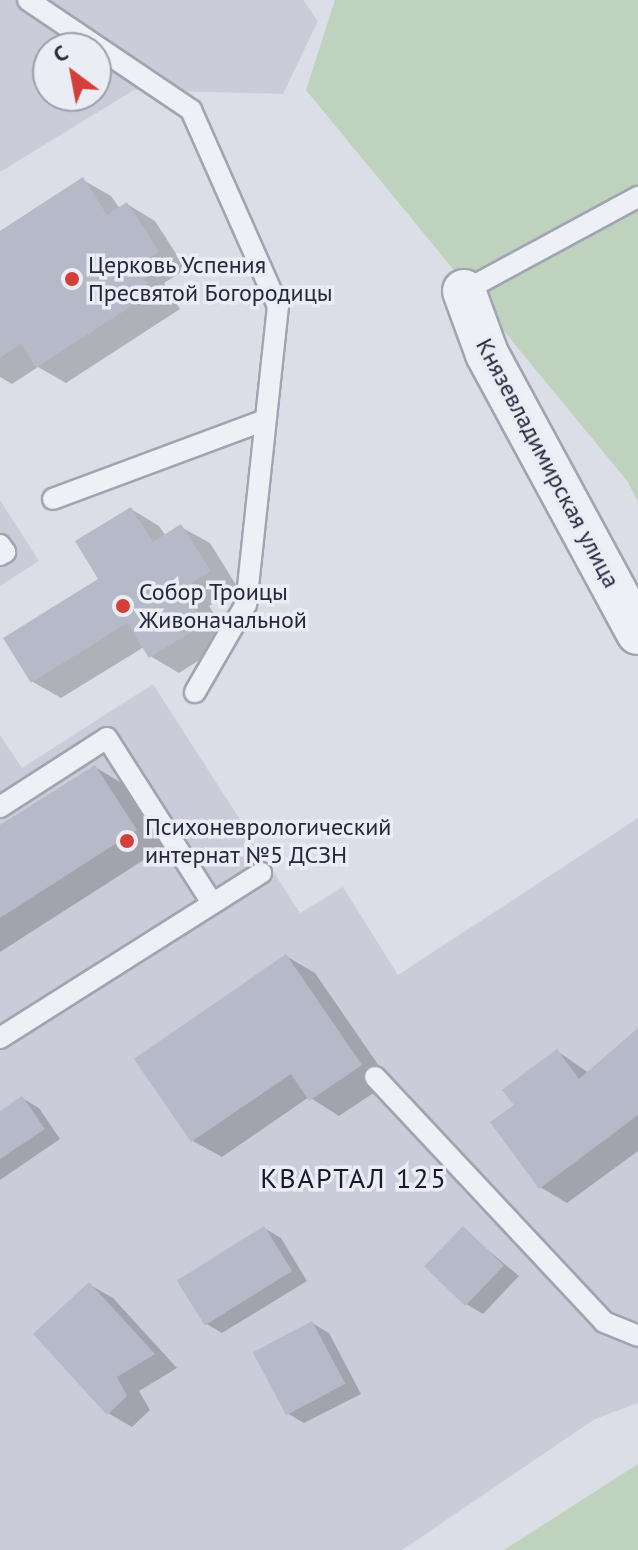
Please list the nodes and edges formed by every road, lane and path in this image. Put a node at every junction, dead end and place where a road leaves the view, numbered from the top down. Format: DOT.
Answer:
graph roads {
  1 [pos="28,0"];
  2 [pos="638,197"];
  3 [pos="464,291"];
  4 [pos="265,420"];
  5 [pos="53,499"];
  6 [pos="0,545"];
  7 [pos="0,555"];
  8 [pos="638,633"];
  9 [pos="195,692"];
  10 [pos="0,807"];
  11 [pos="261,873"];
  12 [pos="212,903"];
  13 [pos="0,1038"];
  14 [pos="375,1077"];
  15 [pos="638,1336"];
  1 -- 4 [label="lane"];
  2 -- 3 [label="lane"];
  3 -- 8 [label="street, Князевладимирская улица"];
  4 -- 5 [label="lane"];
  4 -- 9 [label="lane"];
  6 -- 7 [label="lane"];
  10 -- 12 [label="lane"];
  11 -- 12 [label="lane"];
  12 -- 13 [label="lane"];
  14 -- 15 [label="lane"];
}
